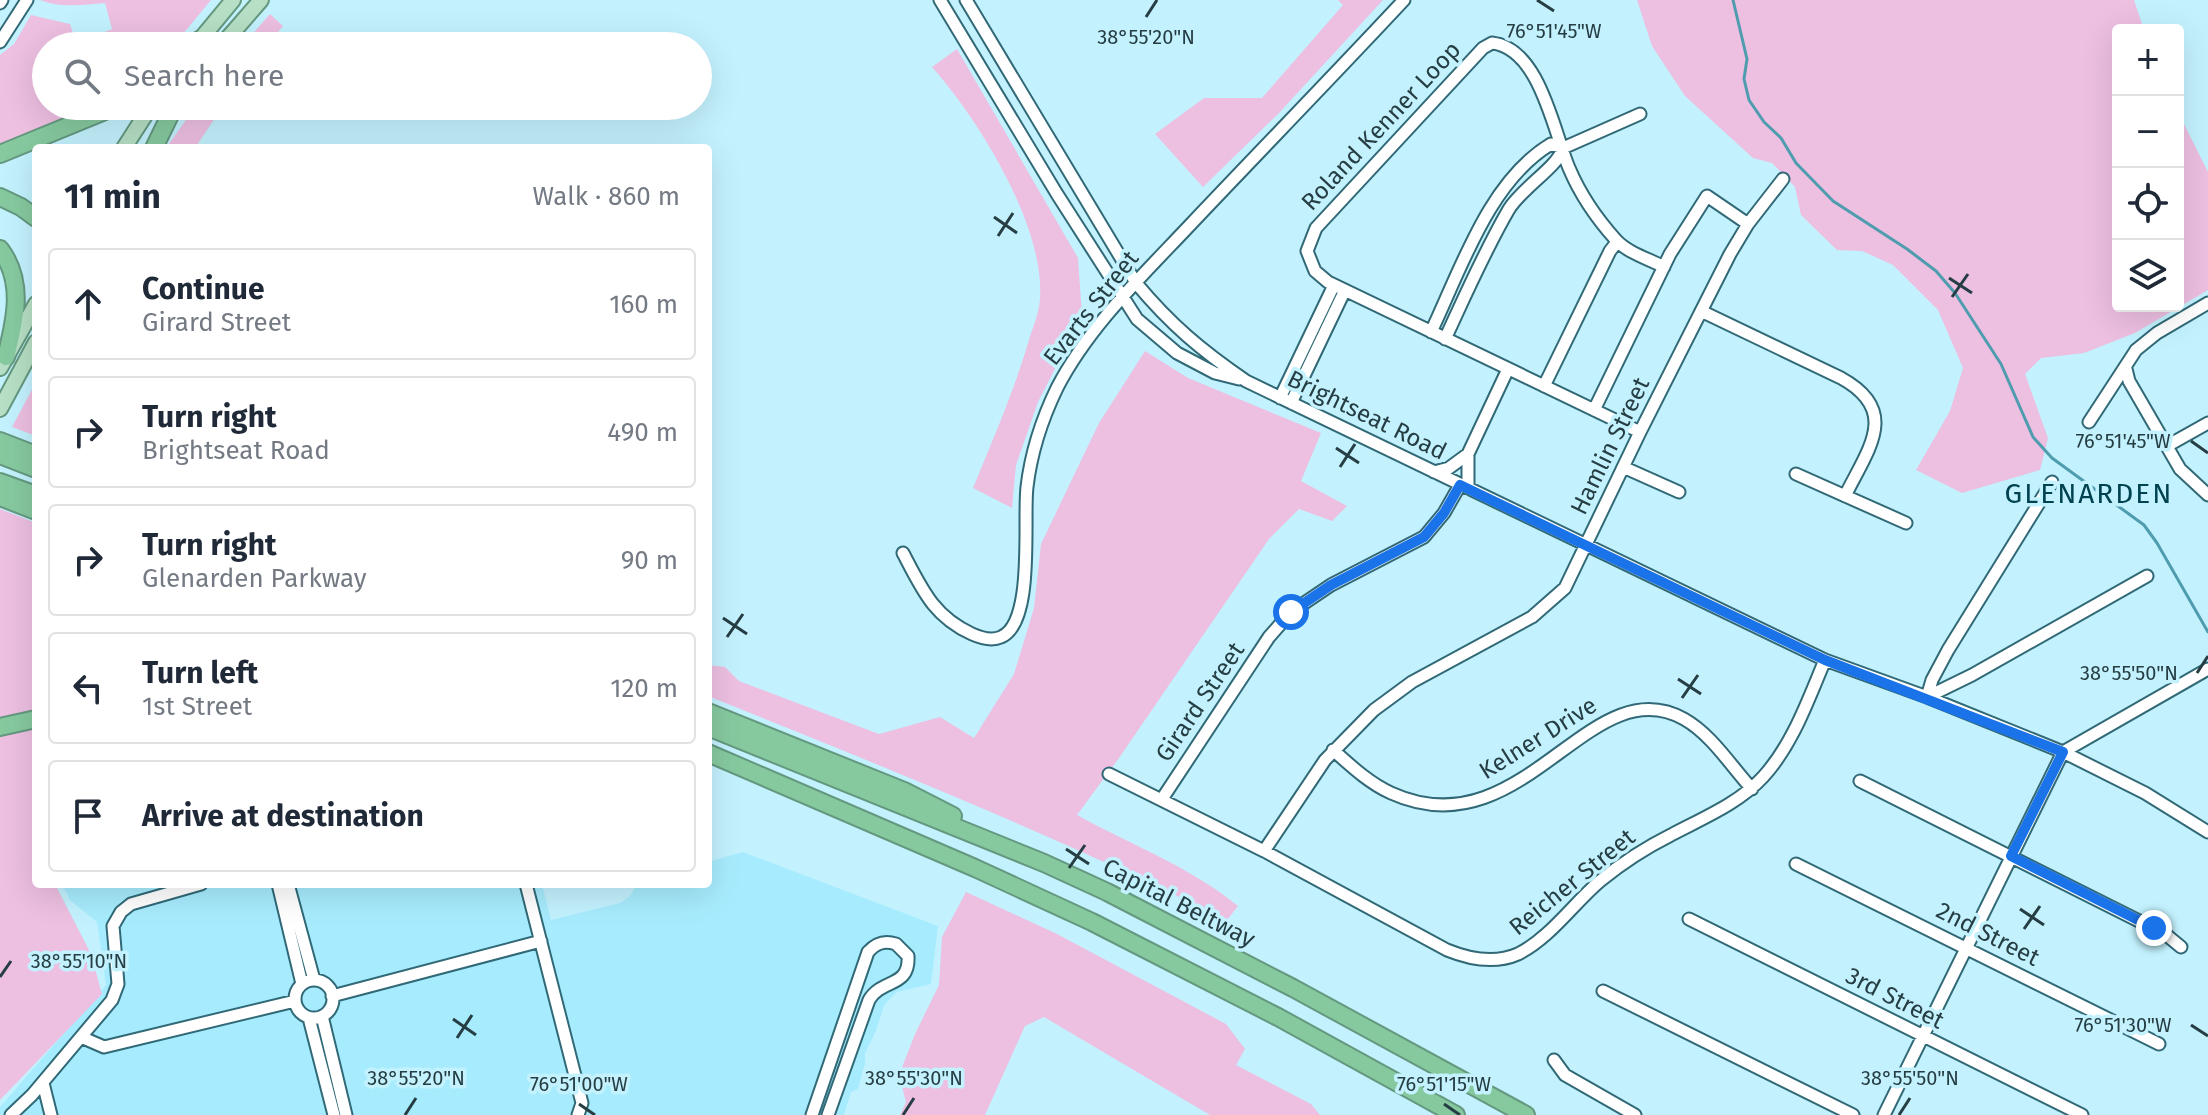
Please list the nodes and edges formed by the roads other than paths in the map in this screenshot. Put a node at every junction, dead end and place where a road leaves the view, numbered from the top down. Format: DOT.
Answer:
graph roads {
  1 [pos="27,0"];
  2 [pos="233,0"];
  3 [pos="261,0"];
  4 [pos="940,0"];
  5 [pos="966,0"];
  6 [pos="1404,0"];
  7 [pos="206,32"];
  8 [pos="233,32"];
  9 [pos="0,42"];
  10 [pos="1640,114"];
  11 [pos="83,120"];
  12 [pos="142,120"];
  13 [pos="166,120"];
  14 [pos="168,120"];
  15 [pos="127,144"];
  16 [pos="150,144"];
  17 [pos="156,144"];
  18 [pos="1563,148"];
  19 [pos="0,154"];
  20 [pos="1783,179"];
  21 [pos="0,197"];
  22 [pos="32,215"];
  23 [pos="1748,224"];
  24 [pos="1617,242"];
  25 [pos="0,249"];
  26 [pos="1664,267"];
  27 [pos="1136,283"];
  28 [pos="1340,288"];
  29 [pos="1123,298"];
  30 [pos="2208,303"];
  31 [pos="32,311"];
  32 [pos="1701,311"];
  33 [pos="1431,332"];
  34 [pos="1445,339"];
  35 [pos="32,349"];
  36 [pos="3,363"];
  37 [pos="1508,369"];
  38 [pos="2126,369"];
  39 [pos="1246,381"];
  40 [pos="1544,386"];
  41 [pos="1286,400"];
  42 [pos="0,409"];
  43 [pos="1594,410"];
  44 [pos="2089,422"];
  45 [pos="2208,423"];
  46 [pos="1640,432"];
  47 [pos="0,441"];
  48 [pos="2167,446"];
  49 [pos="32,453"];
  50 [pos="1468,454"];
  51 [pos="0,455"];
  52 [pos="32,467"];
  53 [pos="1623,467"];
  54 [pos="1434,472"];
  55 [pos="1796,474"];
  56 [pos="0,482"];
  57 [pos="2052,482"];
  58 [pos="1464,487"];
  59 [pos="1679,492"];
  60 [pos="32,494"];
  61 [pos="2208,495"];
  62 [pos="1845,496"];
  63 [pos="0,497"];
  64 [pos="32,509"];
  65 [pos="1906,523"];
  66 [pos="1587,546"];
  67 [pos="903,553"];
  68 [pos="2147,576"];
  69 [pos="1825,660"];
  70 [pos="2208,669"];
  71 [pos="1927,697"];
  72 [pos="712,714"];
  73 [pos="32,720"];
  74 [pos="0,727"];
  75 [pos="712,729"];
  76 [pos="1333,750"];
  77 [pos="2063,752"];
  78 [pos="712,755"];
  79 [pos="712,765"];
  80 [pos="1109,774"];
  81 [pos="1860,781"];
  82 [pos="1752,789"];
  83 [pos="809,798"];
  84 [pos="1162,799"];
  85 [pos="2208,832"];
  86 [pos="1264,851"];
  87 [pos="2011,856"];
  88 [pos="1044,863"];
  89 [pos="1796,864"];
  90 [pos="187,888"];
  91 [pos="279,888"];
  92 [pos="289,888"];
  93 [pos="527,888"];
  94 [pos="1689,919"];
  95 [pos="541,941"];
  96 [pos="2181,947"];
  97 [pos="1966,948"];
  98 [pos="308,982"];
  99 [pos="1603,991"];
  100 [pos="332,996"];
  101 [pos="295,1001"];
  102 [pos="316,1017"];
  103 [pos="1923,1036"];
  104 [pos="81,1037"];
  105 [pos="2159,1044"];
  106 [pos="1554,1060"];
  107 [pos="43,1083"];
  108 [pos="11,1115"];
  109 [pos="51,1115"];
  110 [pos="334,1115"];
  111 [pos="346,1115"];
  112 [pos="578,1115"];
  113 [pos="812,1115"];
  114 [pos="828,1115"];
  115 [pos="1456,1115"];
  116 [pos="1526,1115"];
  117 [pos="1635,1115"];
  118 [pos="1853,1115"];
  119 [pos="1884,1115"];
  120 [pos="2082,1115"];
  1 -- 9 [label="street"];
  2 -- 7 [label="main road"];
  3 -- 8 [label="main road"];
  4 -- 29 [label="street, Brightseat Road"];
  5 -- 27 [label="street, Brightseat Road"];
  6 -- 27 [label="street, Evarts Street"];
  10 -- 18 [label="street"];
  11 -- 19 [label="highway"];
  12 -- 15 [label="main road"];
  13 -- 16 [label="main road"];
  14 -- 17 [label="highway"];
  18 -- 24 [label="street, Roland Kenner Loop"];
  18 -- 28 [label="street, Roland Kenner Loop"];
  18 -- 33 [label="street"];
  18 -- 34 [label="street"];
  20 -- 23 [label="street, Hamlin Street"];
  21 -- 22 [label="highway"];
  23 -- 26 [label="street"];
  23 -- 32 [label="street, Hamlin Street"];
  24 -- 26 [label="street, Roland Kenner Loop"];
  24 -- 40 [label="street"];
  25 -- 36 [label="highway"];
  26 -- 43 [label="street"];
  27 -- 29 [label="street, Evarts Street"];
  27 -- 39 [label="street, Brightseat Road"];
  28 -- 33 [label="street, Roland Kenner Loop"];
  28 -- 41 [label="street"];
  29 -- 39 [label="street, Brightseat Road"];
  29 -- 67 [label="street, Evarts Street"];
  30 -- 38 [label="street"];
  31 -- 36 [label="main road"];
  32 -- 46 [label="street, Hamlin Street"];
  32 -- 62 [label="street"];
  33 -- 34 [label="street, Roland Kenner Loop"];
  34 -- 37 [label="street, Roland Kenner Loop"];
  35 -- 42 [label="main road"];
  37 -- 40 [label="street, Roland Kenner Loop"];
  37 -- 50 [label="street"];
  38 -- 44 [label="street"];
  38 -- 48 [label="street"];
  39 -- 41 [label="street, Brightseat Road"];
  40 -- 43 [label="street, Roland Kenner Loop"];
  41 -- 54 [label="street, Brightseat Road"];
  43 -- 46 [label="street, Roland Kenner Loop"];
  45 -- 48 [label="street"];
  46 -- 53 [label="street, Hamlin Street"];
  47 -- 49 [label="highway"];
  48 -- 61 [label="street"];
  50 -- 54 [label="street"];
  50 -- 58 [label="street"];
  51 -- 52 [label="highway"];
  53 -- 59 [label="street"];
  53 -- 66 [label="street, Hamlin Street"];
  54 -- 58 [label="street, Brightseat Road"];
  55 -- 62 [label="street"];
  56 -- 60 [label="highway"];
  57 -- 71 [label="street"];
  58 -- 66 [label="street, Brightseat Road"];
  58 -- 84 [label="street, Girard Street"];
  62 -- 65 [label="street"];
  63 -- 64 [label="highway"];
  66 -- 69 [label="street, Brightseat Road"];
  66 -- 76 [label="street, Hamlin Street"];
  68 -- 71 [label="street"];
  69 -- 71 [label="street, Brightseat Road"];
  69 -- 82 [label="street, Reicher Street"];
  70 -- 77 [label="street"];
  71 -- 77 [label="street, Brightseat Road"];
  72 -- 88 [label="highway"];
  73 -- 74 [label="highway"];
  75 -- 88 [label="highway, Capital Beltway"];
  76 -- 82 [label="street, Kelner Drive"];
  76 -- 86 [label="street, Hamlin Street"];
  77 -- 85 [label="street, Brightseat Road"];
  77 -- 87 [label="street"];
  78 -- 83 [label="highway"];
  79 -- 83 [label="highway"];
  80 -- 84 [label="street, Reicher Street"];
  81 -- 87 [label="street"];
  82 -- 86 [label="street, Reicher Street"];
  83 -- 115 [label="highway"];
  84 -- 86 [label="street, Reicher Street"];
  87 -- 96 [label="street"];
  87 -- 97 [label="street"];
  88 -- 116 [label="highway, Capital Beltway"];
  89 -- 97 [label="street, 2nd Street"];
  90 -- 104 [label="street"];
  91 -- 98 [label="street"];
  92 -- 98 [label="street"];
  93 -- 95 [label="street"];
  94 -- 103 [label="street, 3rd Street"];
  95 -- 100 [label="street"];
  95 -- 112 [label="street"];
  97 -- 103 [label="street"];
  97 -- 105 [label="street, 2nd Street"];
  98 -- 100 [label="street"];
  98 -- 101 [label="street"];
  99 -- 118 [label="street"];
  100 -- 102 [label="street"];
  101 -- 102 [label="street"];
  101 -- 104 [label="street"];
  102 -- 110 [label="street"];
  102 -- 111 [label="street"];
  103 -- 119 [label="street"];
  103 -- 120 [label="street, 3rd Street"];
  104 -- 107 [label="street"];
  106 -- 117 [label="street"];
  107 -- 108 [label="street"];
  107 -- 109 [label="street"];
  113 -- 114 [label="street"];
}
